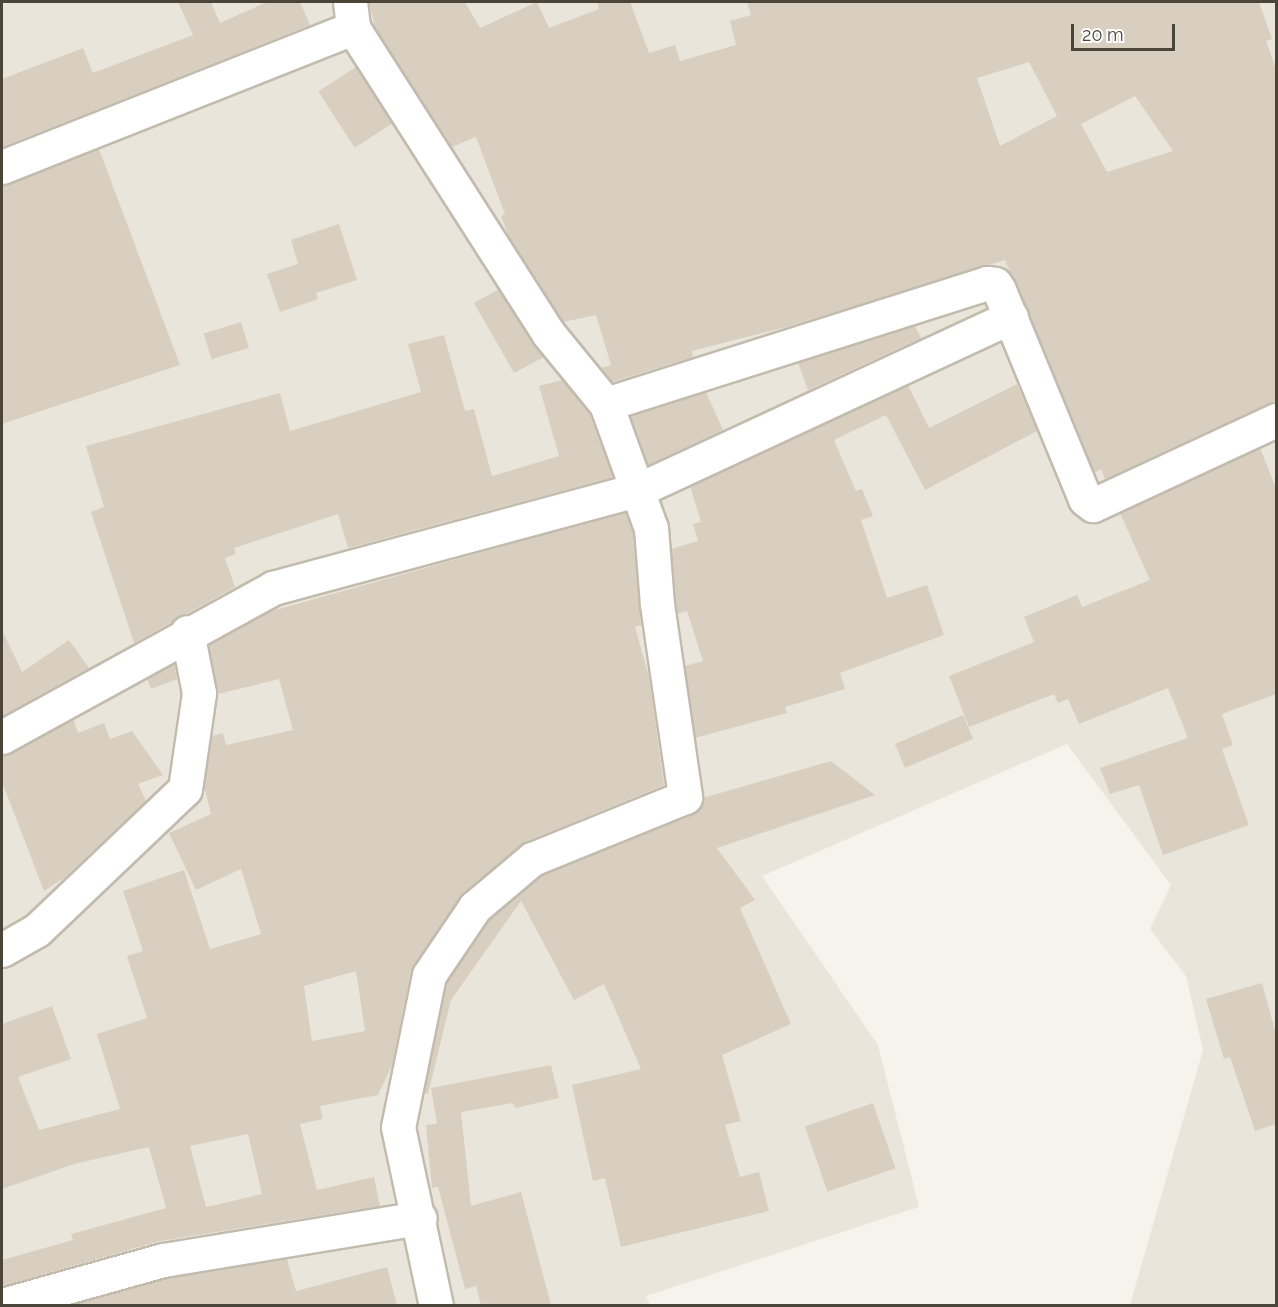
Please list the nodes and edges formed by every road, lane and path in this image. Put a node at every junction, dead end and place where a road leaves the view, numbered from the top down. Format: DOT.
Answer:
graph roads {
  1 [pos="352,15"];
  2 [pos="2,167"];
  3 [pos="1011,316"];
  4 [pos="606,404"];
  5 [pos="1276,420"];
  6 [pos="640,489"];
  7 [pos="187,632"];
  8 [pos="2,738"];
  9 [pos="2,950"];
  10 [pos="420,1218"];
  11 [pos="2,1305"];
  12 [pos="436,1305"];
  1 -- 2 [label="street"];
  1 -- 4 [label="street"];
  3 -- 4 [label="street"];
  3 -- 5 [label="street"];
  3 -- 6 [label="street"];
  4 -- 6 [label="street"];
  6 -- 7 [label="street"];
  6 -- 10 [label="street"];
  7 -- 8 [label="street"];
  7 -- 9 [label="street"];
  10 -- 11 [label="street"];
  10 -- 12 [label="street"];
}
